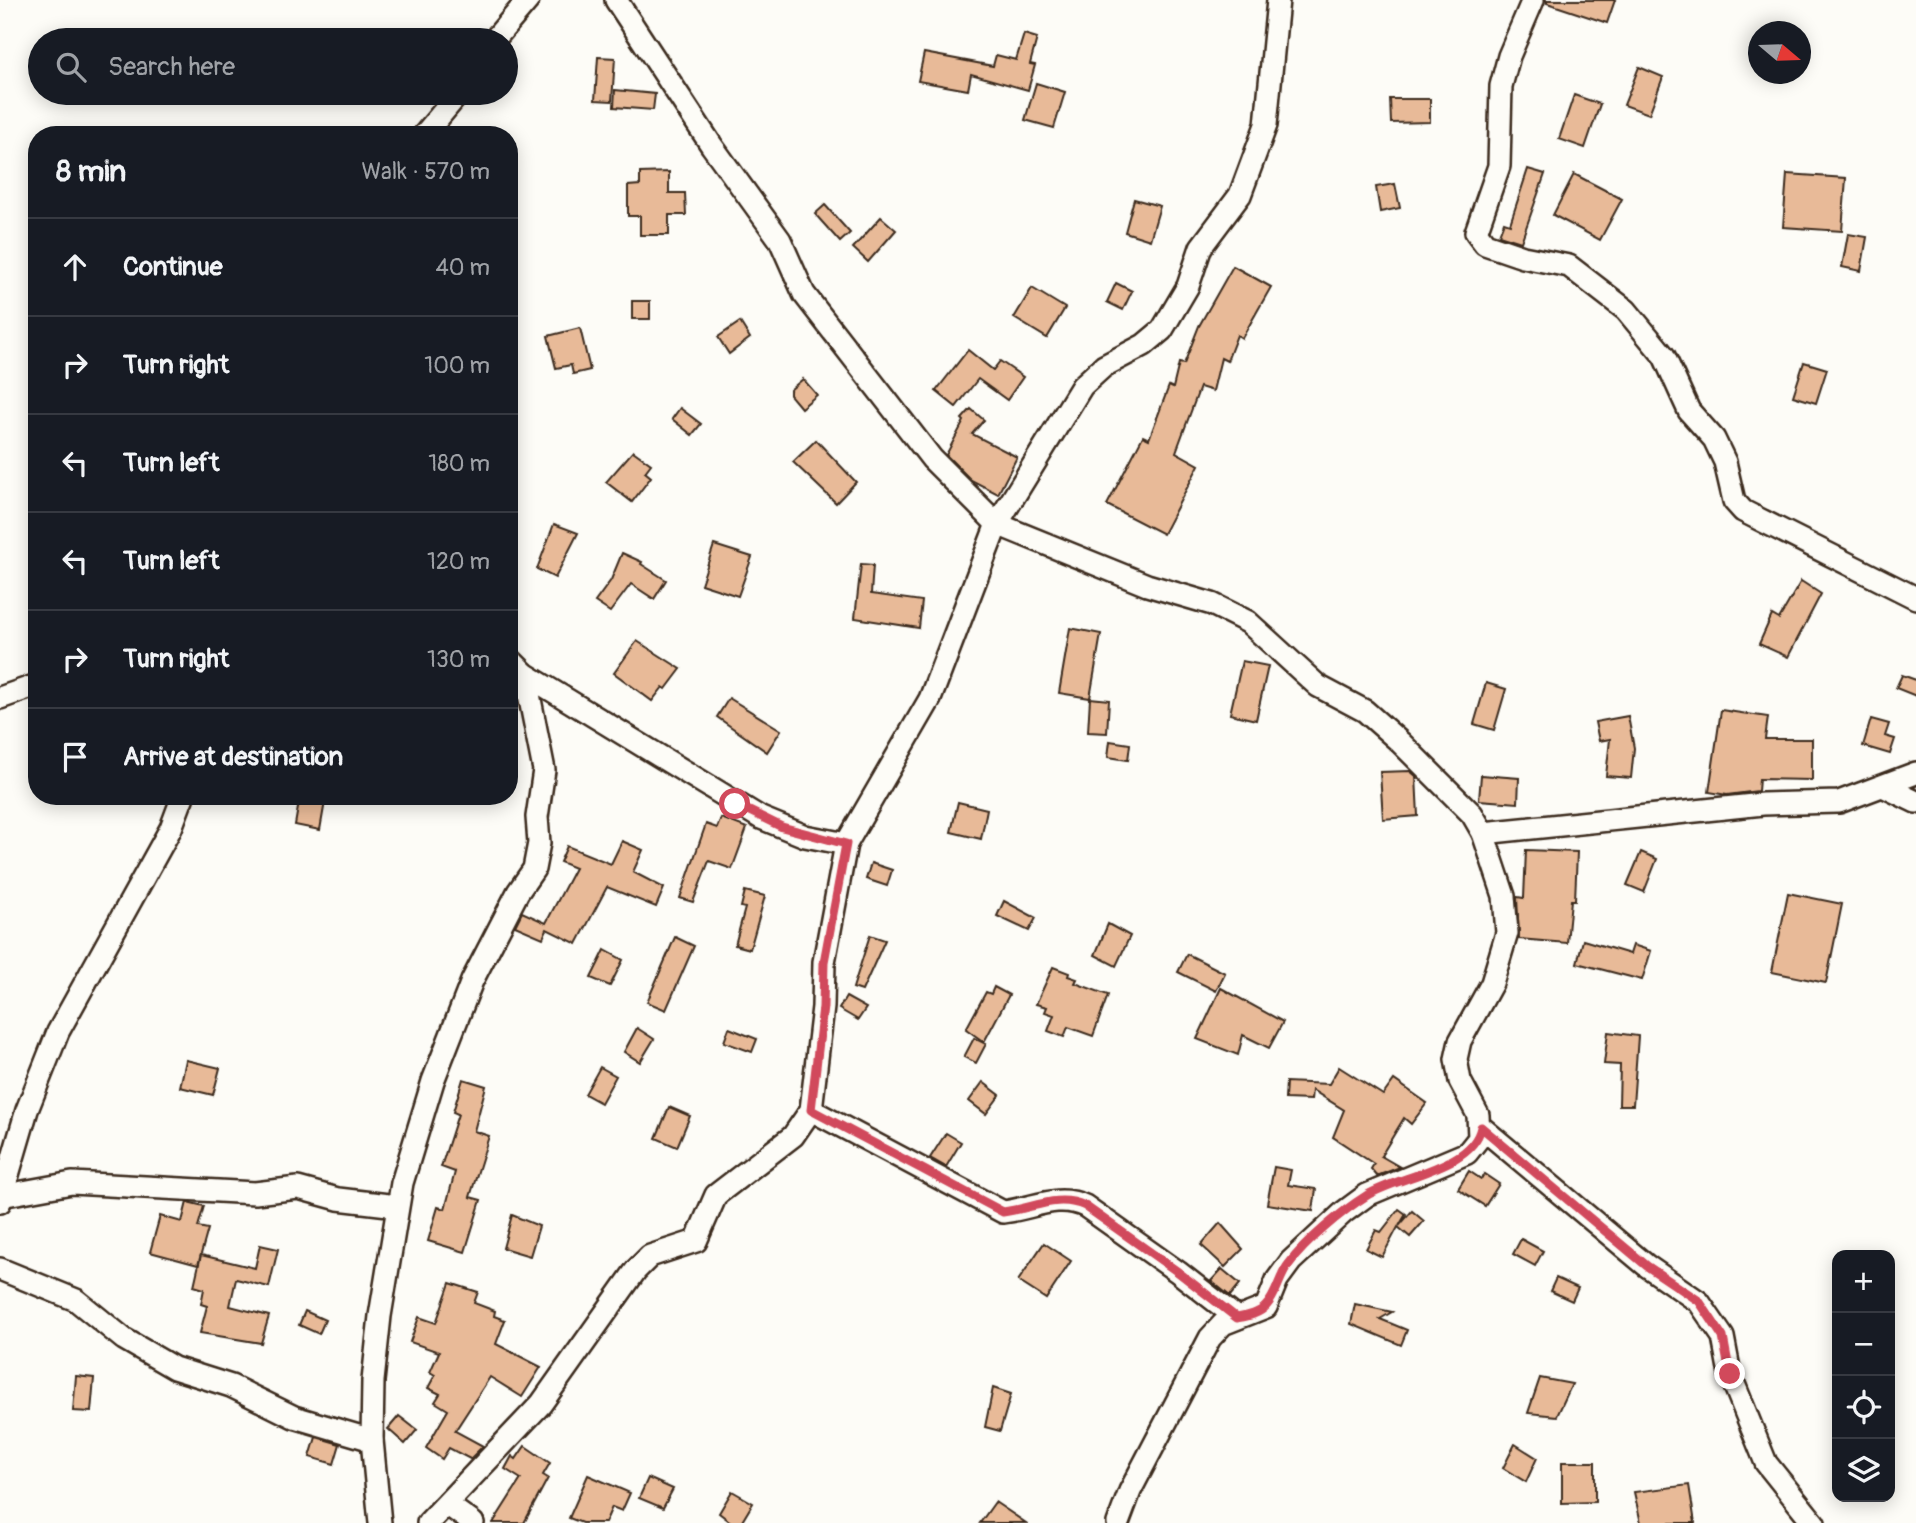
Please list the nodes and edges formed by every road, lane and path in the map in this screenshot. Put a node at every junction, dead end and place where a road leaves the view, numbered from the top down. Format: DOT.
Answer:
graph roads {
  1 [pos="528,0"];
  2 [pos="616,0"];
  3 [pos="1278,0"];
  4 [pos="1533,0"];
  5 [pos="504,28"];
  6 [pos="449,105"];
  7 [pos="432,126"];
  8 [pos="997,524"];
  9 [pos="1916,598"];
  10 [pos="518,667"];
  11 [pos="525,674"];
  12 [pos="28,688"];
  13 [pos="0,698"];
  14 [pos="1916,773"];
  15 [pos="1885,787"];
  16 [pos="1916,802"];
  17 [pos="180,805"];
  18 [pos="1483,833"];
  19 [pos="846,844"];
  20 [pos="811,1110"];
  21 [pos="1481,1127"];
  22 [pos="1,1199"];
  23 [pos="397,1206"];
  24 [pos="0,1269"];
  25 [pos="1237,1318"];
  26 [pos="372,1440"];
  27 [pos="448,1505"];
  28 [pos="380,1523"];
  29 [pos="428,1523"];
  30 [pos="473,1523"];
  31 [pos="1118,1523"];
  32 [pos="1814,1523"];
  1 -- 5 [label="street"];
  2 -- 8 [label="street"];
  3 -- 8 [label="street"];
  4 -- 9 [label="street"];
  6 -- 7 [label="street"];
  8 -- 18 [label="street"];
  8 -- 19 [label="street"];
  10 -- 11 [label="street"];
  11 -- 19 [label="street"];
  11 -- 23 [label="street"];
  12 -- 13 [label="street"];
  14 -- 15 [label="street"];
  15 -- 16 [label="street"];
  15 -- 18 [label="street"];
  17 -- 22 [label="street"];
  18 -- 21 [label="street"];
  19 -- 20 [label="street"];
  20 -- 25 [label="street"];
  20 -- 27 [label="street"];
  21 -- 25 [label="street"];
  21 -- 32 [label="street"];
  22 -- 23 [label="street"];
  23 -- 26 [label="street"];
  24 -- 26 [label="street"];
  25 -- 31 [label="street"];
  26 -- 28 [label="street"];
  27 -- 29 [label="street"];
  27 -- 30 [label="street"];
}
